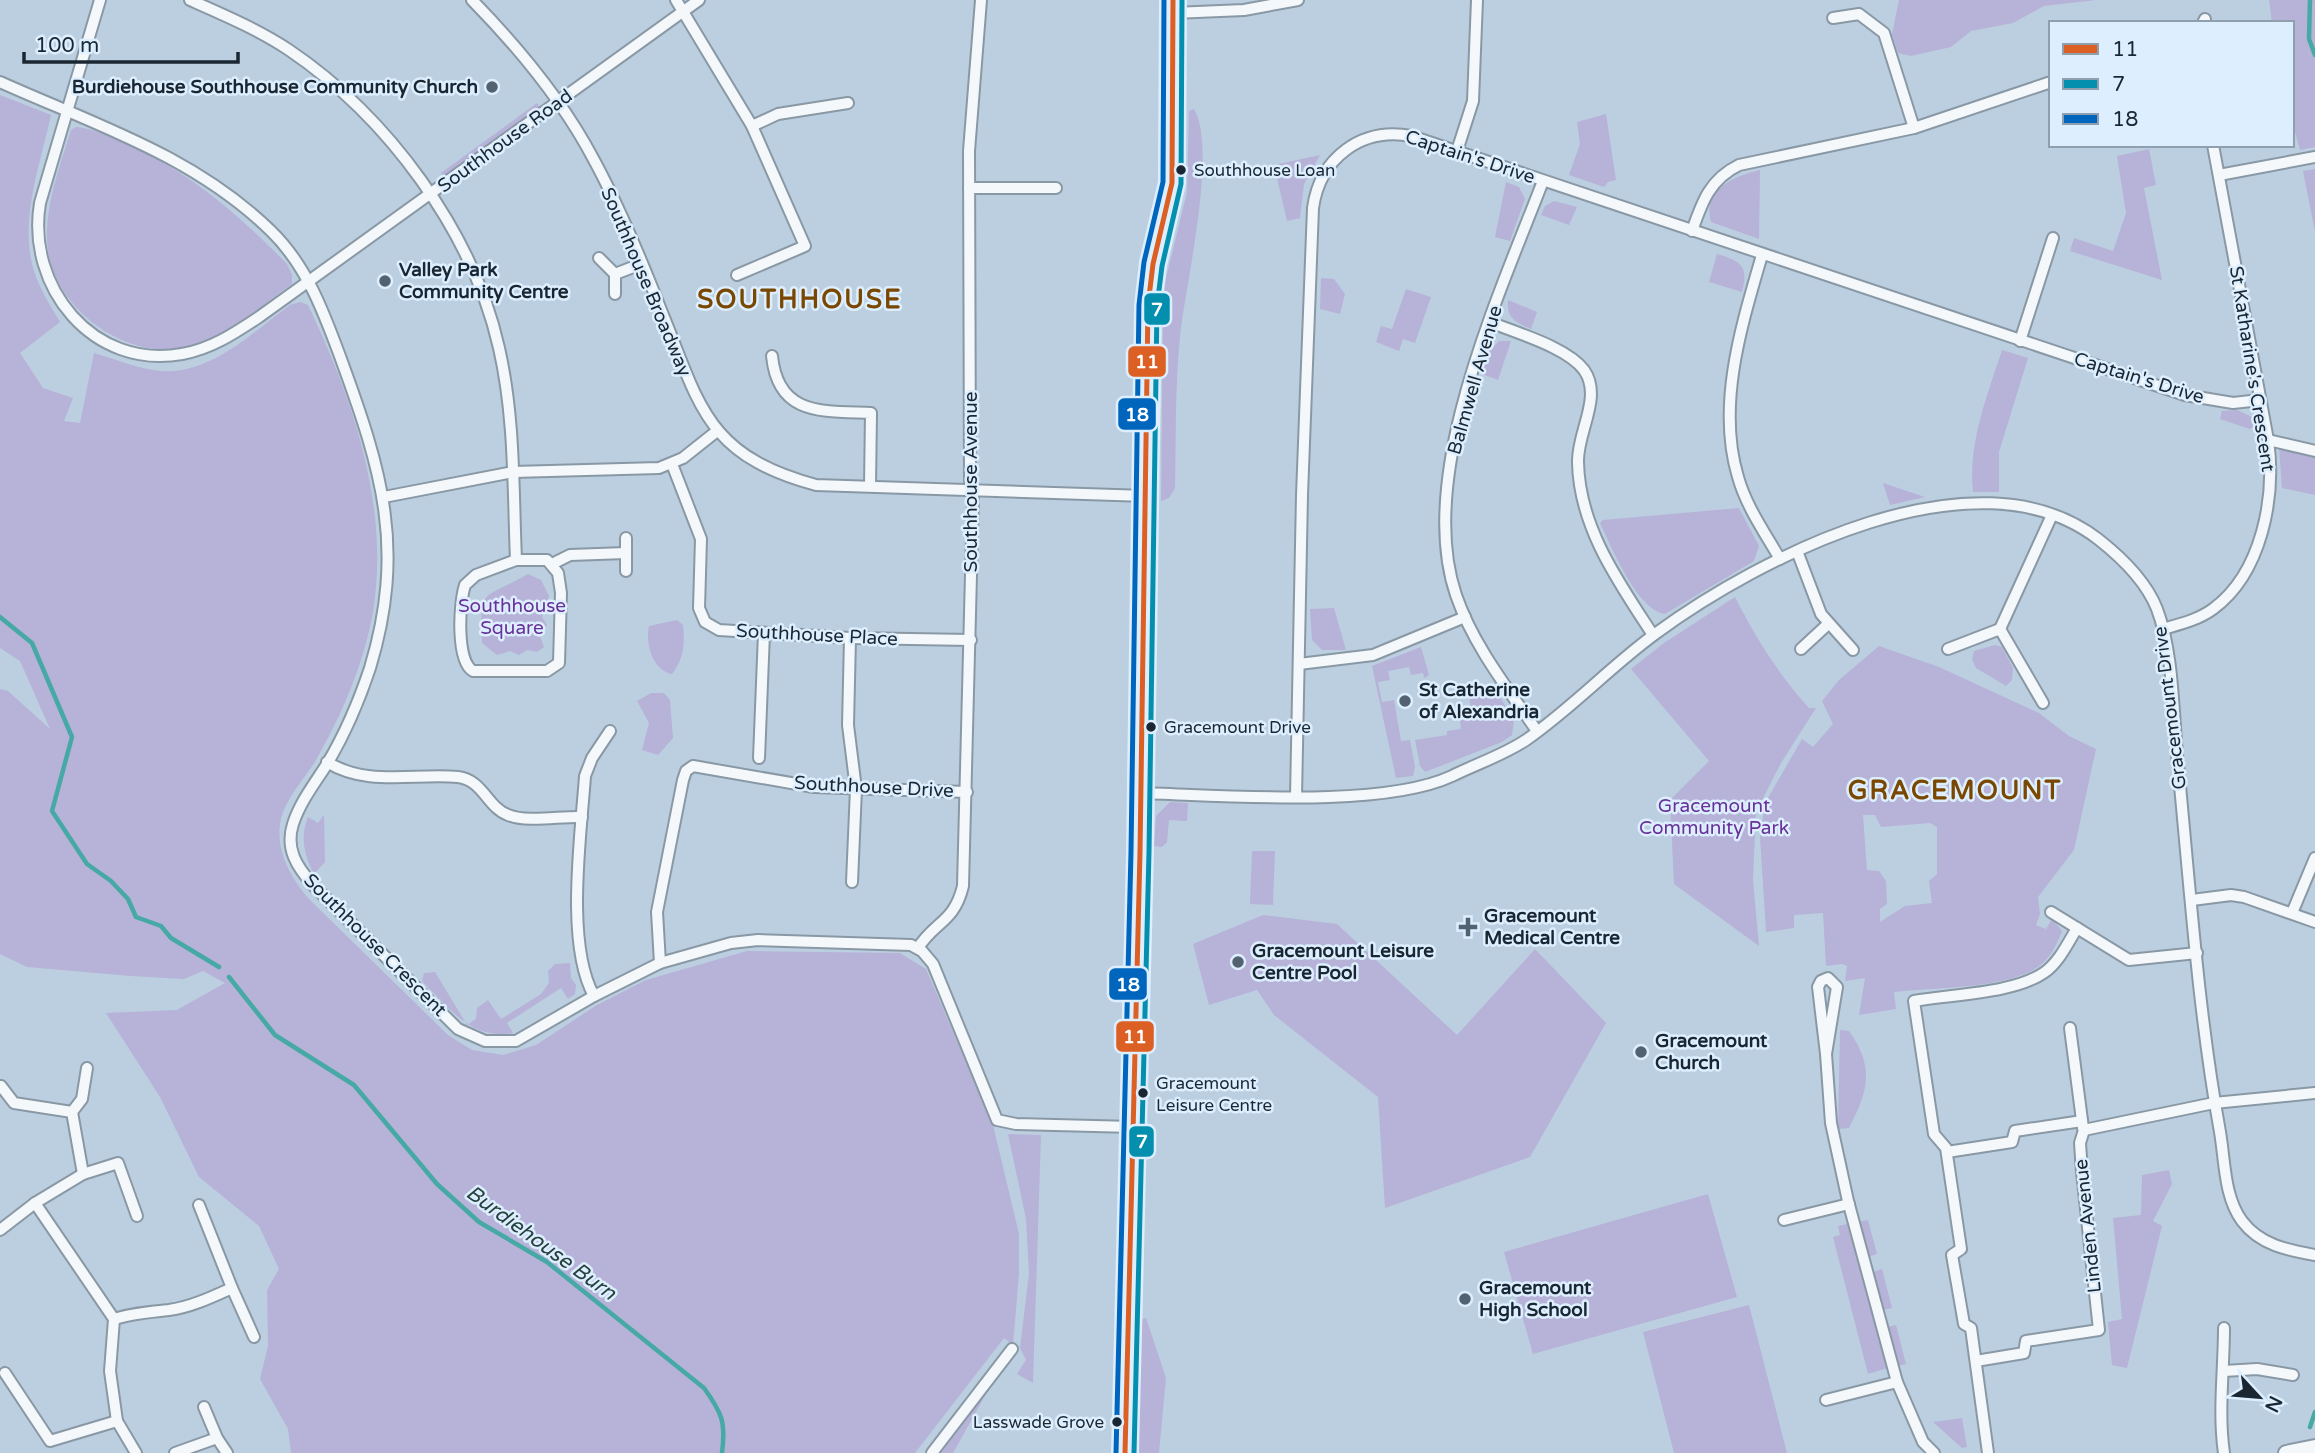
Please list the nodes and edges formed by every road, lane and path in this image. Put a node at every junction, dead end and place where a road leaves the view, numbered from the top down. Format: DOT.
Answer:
graph roads {
  1 [pos="100,0"];
  2 [pos="190,0"];
  3 [pos="472,0"];
  4 [pos="676,0"];
  5 [pos="699,0"];
  6 [pos="981,0"];
  7 [pos="1298,0"];
  8 [pos="1477,0"];
  9 [pos="1173,6"];
  10 [pos="684,11"];
  11 [pos="1833,18"];
  12 [pos="0,82"];
  13 [pos="2049,83"];
  14 [pos="559,103"];
  15 [pos="848,103"];
  16 [pos="69,110"];
  17 [pos="752,126"];
  18 [pos="1914,128"];
  19 [pos="2213,147"];
  20 [pos="1457,151"];
  21 [pos="2315,157"];
  22 [pos="2218,175"];
  23 [pos="1543,181"];
  24 [pos="969,188"];
  25 [pos="1056,188"];
  26 [pos="431,194"];
  27 [pos="1692,231"];
  28 [pos="2053,238"];
  29 [pos="1762,255"];
  30 [pos="599,258"];
  31 [pos="641,264"];
  32 [pos="615,274"];
  33 [pos="737,275"];
  34 [pos="309,281"];
  35 [pos="615,294"];
  36 [pos="1489,323"];
  37 [pos="2020,341"];
  38 [pos="772,356"];
  39 [pos="2260,400"];
  40 [pos="717,432"];
  41 [pos="2268,440"];
  42 [pos="2315,451"];
  43 [pos="672,464"];
  44 [pos="513,472"];
  45 [pos="870,486"];
  46 [pos="972,490"];
  47 [pos="1146,496"];
  48 [pos="384,497"];
  49 [pos="2053,515"];
  50 [pos="626,538"];
  51 [pos="1797,551"];
  52 [pos="626,554"];
  53 [pos="1780,559"];
  54 [pos="516,560"];
  55 [pos="552,564"];
  56 [pos="626,572"];
  57 [pos="1465,617"];
  58 [pos="1827,625"];
  59 [pos="2000,629"];
  60 [pos="2163,629"];
  61 [pos="764,633"];
  62 [pos="1653,635"];
  63 [pos="850,638"];
  64 [pos="971,640"];
  65 [pos="1801,649"];
  66 [pos="1948,649"];
  67 [pos="1853,650"];
  68 [pos="1299,664"];
  69 [pos="2043,703"];
  70 [pos="610,731"];
  71 [pos="1537,732"];
  72 [pos="758,758"];
  73 [pos="327,762"];
  74 [pos="856,789"];
  75 [pos="967,792"];
  76 [pos="1139,793"];
  77 [pos="1296,797"];
  78 [pos="582,817"];
  79 [pos="2315,858"];
  80 [pos="852,883"];
  81 [pos="2192,900"];
  82 [pos="2051,912"];
  83 [pos="2292,913"];
  84 [pos="2315,922"];
  85 [pos="2077,928"];
  86 [pos="918,948"];
  87 [pos="2197,953"];
  88 [pos="660,963"];
  89 [pos="594,996"];
  90 [pos="2070,1028"];
  91 [pos="1826,1054"];
  92 [pos="87,1068"];
  93 [pos="1,1086"];
  94 [pos="2315,1093"];
  95 [pos="2214,1103"];
  96 [pos="72,1112"];
  97 [pos="1133,1126"];
  98 [pos="2083,1126"];
  99 [pos="1947,1152"];
  100 [pos="83,1174"];
  101 [pos="34,1203"];
  102 [pos="199,1205"];
  103 [pos="1849,1205"];
  104 [pos="137,1216"];
  105 [pos="1784,1220"];
  106 [pos="0,1230"];
  107 [pos="2315,1255"];
  108 [pos="232,1288"];
  109 [pos="114,1319"];
  110 [pos="2224,1328"];
  111 [pos="254,1337"];
  112 [pos="1012,1355"];
  113 [pos="1976,1361"];
  114 [pos="2224,1370"];
  115 [pos="5,1373"];
  116 [pos="2293,1375"];
  117 [pos="1897,1382"];
  118 [pos="1826,1400"];
  119 [pos="204,1407"];
  120 [pos="117,1421"];
  121 [pos="216,1438"];
  122 [pos="2315,1447"];
  123 [pos="136,1453"];
  124 [pos="175,1453"];
  125 [pos="227,1453"];
  126 [pos="932,1453"];
  127 [pos="1125,1453"];
  128 [pos="1934,1453"];
  129 [pos="1988,1453"];
  130 [pos="2224,1453"];
  131 [pos="2286,1453"];
  1 -- 16 [label="street, Southhouse Road"];
  2 -- 26 [label="street"];
  3 -- 14 [label="street, Southhouse Broadway"];
  4 -- 10 [label="street"];
  5 -- 10 [label="street, Southhouse Road"];
  6 -- 24 [label="street, Southhouse Avenue"];
  7 -- 9 [label="street"];
  8 -- 20 [label="street"];
  9 -- 47 [label="main road"];
  10 -- 14 [label="street, Southhouse Road"];
  10 -- 17 [label="street"];
  11 -- 18 [label="street"];
  12 -- 16 [label="street, Southhouse Crescent"];
  13 -- 18 [label="street"];
  14 -- 26 [label="street, Southhouse Road"];
  14 -- 31 [label="street, Southhouse Broadway"];
  15 -- 17 [label="street"];
  16 -- 34 [label="street, Southhouse Crescent"];
  16 -- 34 [label="street, Southhouse Road"];
  17 -- 33 [label="street"];
  18 -- 27 [label="street"];
  19 -- 22 [label="street, St Katharine's Crescent"];
  20 -- 23 [label="street, Captain's Drive"];
  20 -- 68 [label="street, Captain's Drive"];
  21 -- 22 [label="street"];
  22 -- 39 [label="street, St Katharine's Crescent"];
  23 -- 27 [label="street, Captain's Drive"];
  23 -- 36 [label="street, Balmwell Avenue"];
  24 -- 25 [label="street"];
  24 -- 46 [label="street, Southhouse Avenue"];
  26 -- 34 [label="street, Southhouse Road"];
  26 -- 44 [label="street"];
  27 -- 29 [label="street, Captain's Drive"];
  28 -- 37 [label="street"];
  29 -- 37 [label="street, Captain's Drive"];
  29 -- 53 [label="street"];
  30 -- 32 [label="street"];
  31 -- 32 [label="street"];
  31 -- 40 [label="street, Southhouse Broadway"];
  32 -- 35 [label="street"];
  34 -- 48 [label="street, Southhouse Crescent"];
  36 -- 57 [label="street, Balmwell Avenue"];
  36 -- 62 [label="street"];
  37 -- 39 [label="street, Captain's Drive"];
  38 -- 45 [label="street"];
  39 -- 41 [label="street, St Katharine's Crescent"];
  40 -- 43 [label="street"];
  40 -- 45 [label="street, Southhouse Broadway"];
  41 -- 42 [label="street"];
  41 -- 60 [label="street, St Katharine's Crescent"];
  43 -- 44 [label="street"];
  43 -- 61 [label="street, Southhouse Place"];
  44 -- 48 [label="street"];
  44 -- 54 [label="street"];
  45 -- 46 [label="street, Southhouse Broadway"];
  46 -- 47 [label="street, Southhouse Broadway"];
  46 -- 64 [label="street, Southhouse Avenue"];
  47 -- 76 [label="main road"];
  48 -- 73 [label="street, Southhouse Crescent"];
  49 -- 51 [label="street, Gracemount Drive"];
  49 -- 59 [label="street"];
  49 -- 60 [label="street, Gracemount Drive"];
  50 -- 52 [label="street"];
  51 -- 53 [label="street, Gracemount Drive"];
  51 -- 58 [label="street"];
  52 -- 55 [label="street"];
  52 -- 56 [label="street"];
  53 -- 62 [label="street, Gracemount Drive"];
  54 -- 55 [label="street"];
  54 -- 55 [label="street"];
  57 -- 68 [label="street"];
  57 -- 71 [label="street, Balmwell Avenue"];
  58 -- 65 [label="street"];
  58 -- 67 [label="street"];
  59 -- 66 [label="street"];
  59 -- 69 [label="street"];
  60 -- 81 [label="street, Gracemount Drive"];
  61 -- 63 [label="street, Southhouse Place"];
  61 -- 72 [label="street"];
  62 -- 71 [label="street, Gracemount Drive"];
  63 -- 64 [label="street, Southhouse Place"];
  63 -- 74 [label="street"];
  64 -- 75 [label="street, Southhouse Avenue"];
  68 -- 77 [label="street, Captain's Drive"];
  70 -- 78 [label="street"];
  71 -- 77 [label="street, Gracemount Drive"];
  73 -- 78 [label="street"];
  73 -- 89 [label="street, Southhouse Crescent"];
  74 -- 75 [label="street, Southhouse Drive"];
  74 -- 80 [label="street"];
  74 -- 88 [label="street, Southhouse Drive"];
  75 -- 86 [label="street, Southhouse Avenue"];
  76 -- 77 [label="street, Gracemount Drive"];
  76 -- 97 [label="main road"];
  78 -- 89 [label="street"];
  79 -- 83 [label="street"];
  81 -- 83 [label="street"];
  81 -- 87 [label="street, Gracemount Drive"];
  82 -- 85 [label="street"];
  83 -- 84 [label="street"];
  85 -- 87 [label="street"];
  85 -- 99 [label="street"];
  86 -- 88 [label="street, Southhouse Crescent"];
  86 -- 97 [label="street"];
  87 -- 95 [label="street, Gracemount Drive"];
  88 -- 89 [label="street, Southhouse Crescent"];
  90 -- 98 [label="street"];
  91 -- 91 [label="street"];
  91 -- 103 [label="street"];
  92 -- 96 [label="street"];
  93 -- 96 [label="street"];
  94 -- 95 [label="street"];
  95 -- 98 [label="street, Linden Avenue"];
  95 -- 107 [label="street, Gracemount Drive"];
  96 -- 100 [label="street"];
  97 -- 127 [label="main road"];
  98 -- 99 [label="street"];
  98 -- 113 [label="street, Linden Avenue"];
  99 -- 113 [label="street"];
  100 -- 101 [label="street"];
  100 -- 104 [label="street"];
  101 -- 106 [label="street"];
  101 -- 109 [label="street"];
  102 -- 108 [label="street"];
  103 -- 105 [label="street"];
  103 -- 117 [label="street"];
  108 -- 109 [label="street"];
  108 -- 111 [label="street"];
  109 -- 120 [label="street"];
  110 -- 114 [label="street"];
  112 -- 126 [label="street"];
  113 -- 129 [label="street"];
  114 -- 116 [label="street"];
  114 -- 130 [label="street"];
  115 -- 120 [label="street"];
  117 -- 118 [label="street"];
  117 -- 128 [label="street"];
  119 -- 121 [label="street"];
  120 -- 123 [label="street"];
  121 -- 124 [label="street"];
  121 -- 125 [label="street"];
  122 -- 131 [label="street"];
}
